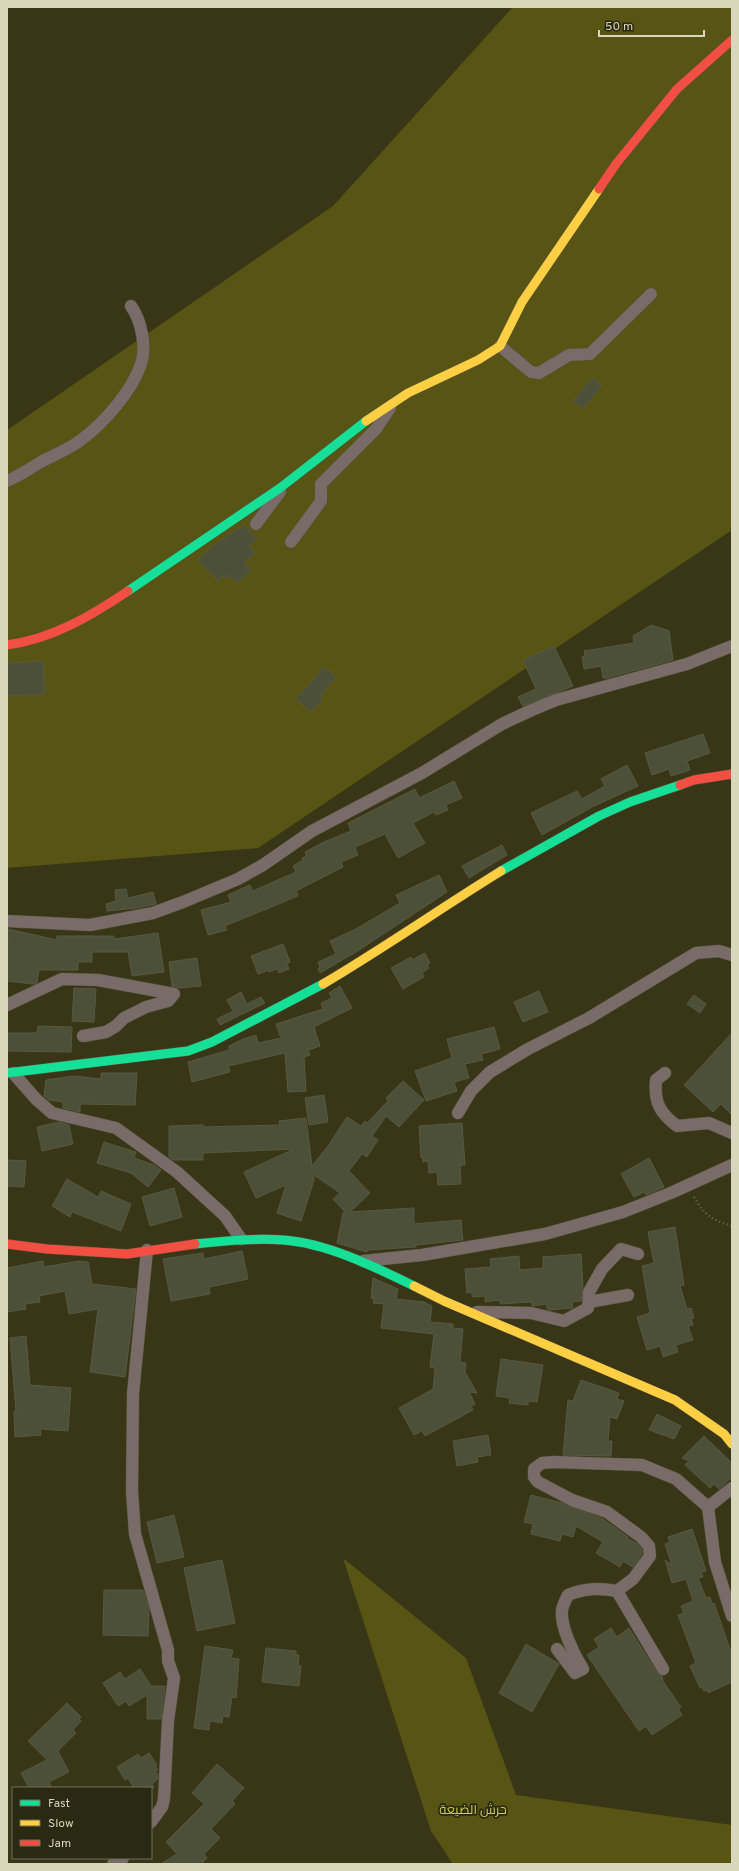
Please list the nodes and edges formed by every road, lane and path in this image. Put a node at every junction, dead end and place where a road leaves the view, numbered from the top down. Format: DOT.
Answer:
graph roads {
  1 [pos="732,30"];
  2 [pos="732,40"];
  3 [pos="651,294"];
  4 [pos="131,306"];
  5 [pos="500,346"];
  6 [pos="408,393"];
  7 [pos="7,481"];
  8 [pos="285,484"];
  9 [pos="256,524"];
  10 [pos="291,542"];
  11 [pos="7,645"];
  12 [pos="732,646"];
  13 [pos="732,774"];
  14 [pos="7,921"];
  15 [pos="732,955"];
  16 [pos="7,1005"];
  17 [pos="83,1036"];
  18 [pos="10,1073"];
  19 [pos="665,1073"];
  20 [pos="458,1113"];
  21 [pos="732,1133"];
  22 [pos="732,1165"];
  23 [pos="688,1186"];
  24 [pos="732,1226"];
  25 [pos="241,1239"];
  26 [pos="7,1244"];
  27 [pos="148,1250"];
  28 [pos="638,1254"];
  29 [pos="363,1261"];
  30 [pos="628,1295"];
  31 [pos="589,1302"];
  32 [pos="467,1312"];
  33 [pos="728,1432"];
  34 [pos="732,1444"];
  35 [pos="732,1488"];
  36 [pos="708,1508"];
  37 [pos="617,1590"];
  38 [pos="732,1616"];
  39 [pos="558,1649"];
  40 [pos="663,1669"];
  41 [pos="152,1821"];
  1 -- 2 [label="street"];
  2 -- 5 [label="street"];
  3 -- 5 [label="street"];
  4 -- 7 [label="street"];
  5 -- 6 [label="street"];
  6 -- 8 [label="street"];
  6 -- 10 [label="street"];
  8 -- 9 [label="street"];
  8 -- 11 [label="street"];
  12 -- 14 [label="street"];
  13 -- 18 [label="street"];
  15 -- 20 [label="street"];
  16 -- 17 [label="street"];
  18 -- 25 [label="street"];
  19 -- 21 [label="street"];
  22 -- 23 [label="street"];
  23 -- 24 [label="path"];
  23 -- 29 [label="street"];
  25 -- 27 [label="street"];
  25 -- 29 [label="street"];
  26 -- 27 [label="street"];
  27 -- 41 [label="street"];
  28 -- 31 [label="street"];
  29 -- 32 [label="street"];
  30 -- 31 [label="street"];
  31 -- 32 [label="street"];
  32 -- 33 [label="street"];
  33 -- 34 [label="street"];
  35 -- 36 [label="street"];
  36 -- 37 [label="street"];
  36 -- 38 [label="street"];
  37 -- 39 [label="street"];
  37 -- 40 [label="street"];
}
